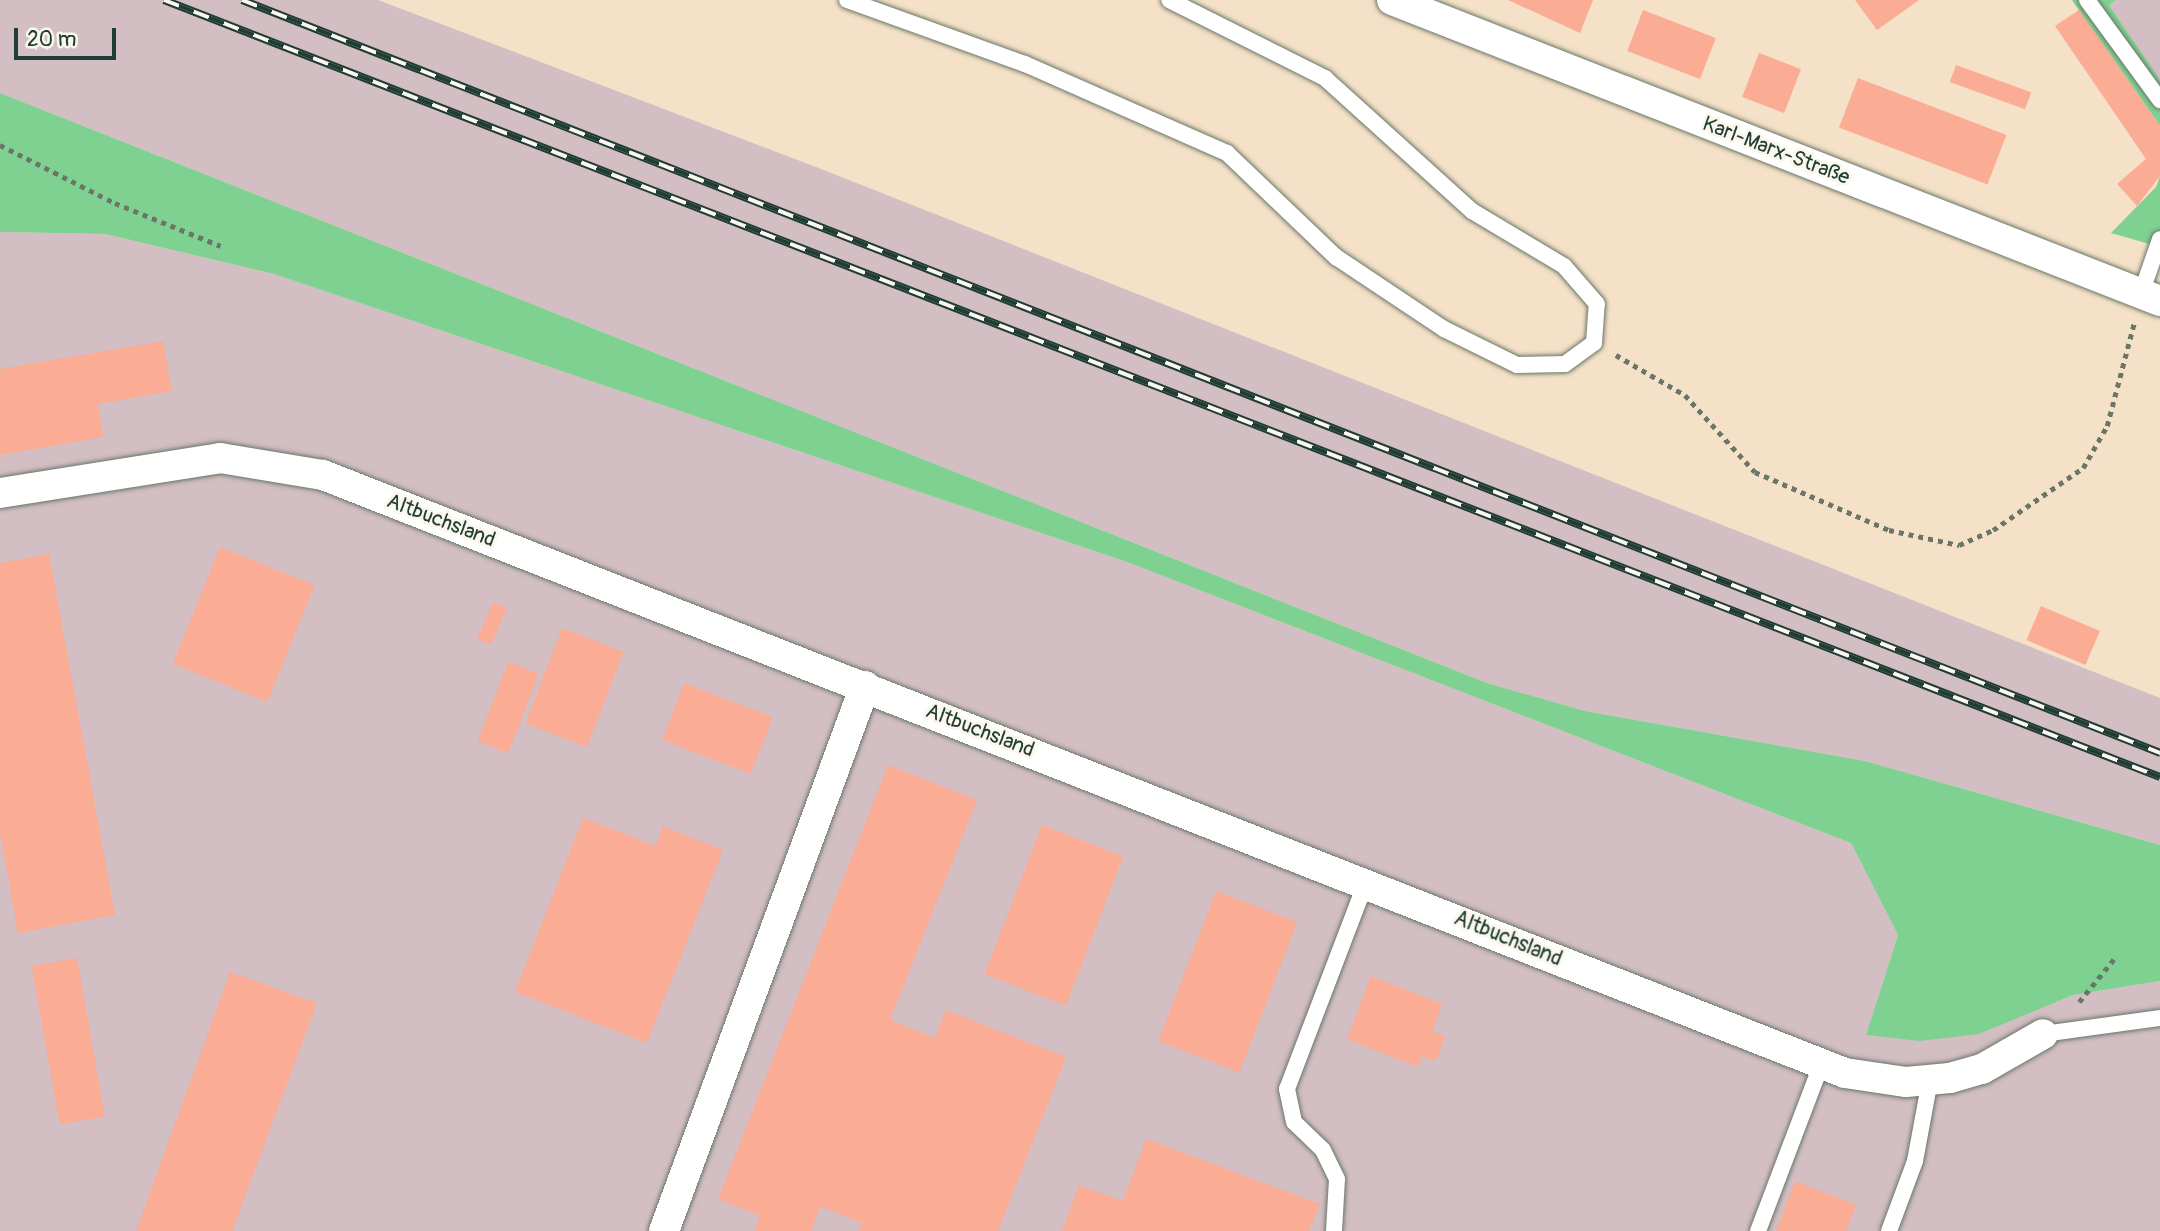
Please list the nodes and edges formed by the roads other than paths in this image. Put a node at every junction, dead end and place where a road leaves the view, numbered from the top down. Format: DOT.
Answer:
graph roads {
  1 [pos="847,0"];
  2 [pos="1170,0"];
  3 [pos="1392,0"];
  4 [pos="2087,0"];
  5 [pos="2160,100"];
  6 [pos="2160,239"];
  7 [pos="2150,297"];
  8 [pos="0,494"];
  9 [pos="865,686"];
  10 [pos="1366,882"];
  11 [pos="2160,1018"];
  12 [pos="2043,1034"];
  13 [pos="1821,1065"];
  14 [pos="1930,1080"];
  15 [pos="664,1231"];
  16 [pos="1334,1231"];
  17 [pos="1758,1231"];
  18 [pos="1889,1231"];
  1 -- 2 [label="lane"];
  3 -- 7 [label="street, Karl-Marx-Straße"];
  4 -- 5 [label="lane"];
  6 -- 7 [label="lane"];
  8 -- 9 [label="street, Altbuchsland"];
  9 -- 10 [label="street, Altbuchsland"];
  9 -- 15 [label="street"];
  10 -- 13 [label="street, Altbuchsland"];
  10 -- 16 [label="lane"];
  11 -- 12 [label="lane, Altbuchsland"];
  12 -- 14 [label="street, Altbuchsland"];
  13 -- 14 [label="street, Altbuchsland"];
  13 -- 17 [label="lane"];
  14 -- 18 [label="lane"];
}
